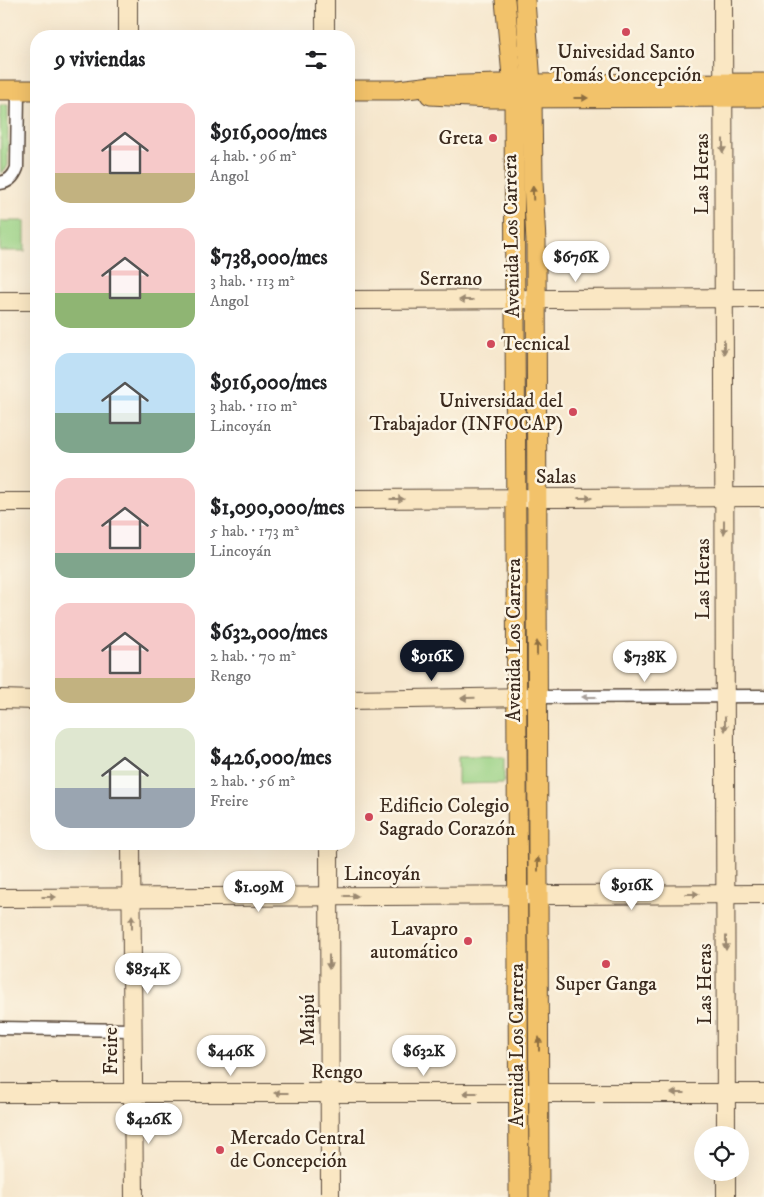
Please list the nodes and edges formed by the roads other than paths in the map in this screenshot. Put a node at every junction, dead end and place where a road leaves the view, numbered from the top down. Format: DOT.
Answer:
graph roads {
  1 [pos="128,0"];
  2 [pos="326,0"];
  3 [pos="505,0"];
  4 [pos="525,0"];
  5 [pos="723,0"];
  6 [pos="128,30"];
  7 [pos="325,30"];
  8 [pos="764,83"];
  9 [pos="18,90"];
  10 [pos="355,90"];
  11 [pos="723,90"];
  12 [pos="522,91"];
  13 [pos="764,97"];
  14 [pos="0,183"];
  15 [pos="724,298"];
  16 [pos="764,298"];
  17 [pos="536,299"];
  18 [pos="355,300"];
  19 [pos="515,300"];
  20 [pos="0,301"];
  21 [pos="30,301"];
  22 [pos="724,497"];
  23 [pos="764,497"];
  24 [pos="517,498"];
  25 [pos="536,498"];
  26 [pos="355,499"];
  27 [pos="0,502"];
  28 [pos="30,502"];
  29 [pos="725,696"];
  30 [pos="764,696"];
  31 [pos="517,697"];
  32 [pos="537,697"];
  33 [pos="0,700"];
  34 [pos="30,700"];
  35 [pos="355,700"];
  36 [pos="131,850"];
  37 [pos="329,850"];
  38 [pos="726,894"];
  39 [pos="764,894"];
  40 [pos="517,895"];
  41 [pos="539,895"];
  42 [pos="329,896"];
  43 [pos="131,897"];
  44 [pos="0,898"];
  45 [pos="0,1028"];
  46 [pos="132,1030"];
  47 [pos="0,1093"];
  48 [pos="330,1093"];
  49 [pos="519,1093"];
  50 [pos="539,1093"];
  51 [pos="726,1093"];
  52 [pos="764,1093"];
  53 [pos="133,1094"];
  54 [pos="726,1126"];
  55 [pos="726,1181"];
  56 [pos="134,1197"];
  57 [pos="330,1197"];
  58 [pos="519,1197"];
  59 [pos="539,1197"];
  60 [pos="726,1197"];
  1 -- 6 [label="street"];
  2 -- 7 [label="street"];
  3 -- 12 [label="main road"];
  4 -- 12 [label="main road"];
  5 -- 11 [label="street, Las Heras"];
  8 -- 11 [label="main road"];
  9 -- 14 [label="street"];
  10 -- 12 [label="main road"];
  12 -- 11 [label="main road, one-way"];
  11 -- 13 [label="main road"];
  11 -- 15 [label="street, Las Heras, one-way"];
  17 -- 12 [label="main road, Avenida Los Carrera, one-way"];
  12 -- 19 [label="main road, Avenida Los Carrera"];
  15 -- 16 [label="street, Serrano"];
  15 -- 17 [label="street, Serrano"];
  15 -- 22 [label="street, Las Heras, one-way"];
  17 -- 19 [label="street, Serrano"];
  17 -- 25 [label="main road, Avenida Los Carrera"];
  19 -- 18 [label="street, Serrano, one-way"];
  19 -- 24 [label="main road, Avenida Los Carrera"];
  20 -- 21 [label="street"];
  22 -- 23 [label="street, Salas"];
  25 -- 22 [label="street, Salas, one-way"];
  22 -- 29 [label="street, Las Heras, one-way"];
  24 -- 25 [label="street, Salas"];
  26 -- 24 [label="street, Salas, one-way"];
  24 -- 31 [label="main road, Avenida Los Carrera"];
  32 -- 25 [label="main road, Avenida Los Carrera, one-way"];
  27 -- 28 [label="street"];
  29 -- 30 [label="street"];
  29 -- 32 [label="street, one-way"];
  29 -- 38 [label="street, Las Heras, one-way"];
  31 -- 32 [label="street"];
  31 -- 35 [label="street, one-way"];
  31 -- 40 [label="main road, Avenida Los Carrera"];
  41 -- 32 [label="main road, Avenida Los Carrera, one-way"];
  33 -- 34 [label="street"];
  36 -- 43 [label="street, Freire"];
  37 -- 42 [label="street, Maipú"];
  38 -- 39 [label="street, Lincoyán"];
  41 -- 38 [label="street, Lincoyán, one-way"];
  38 -- 51 [label="street, Las Heras, one-way"];
  40 -- 41 [label="street, Lincoyán"];
  42 -- 40 [label="street, Lincoyán, one-way"];
  40 -- 49 [label="main road, Avenida Los Carrera"];
  50 -- 41 [label="main road, Avenida Los Carrera, one-way"];
  42 -- 43 [label="street, Lincoyán"];
  42 -- 48 [label="street, Maipú, one-way"];
  44 -- 43 [label="street, Lincoyán, one-way"];
  46 -- 43 [label="street, Freire, one-way"];
  45 -- 46 [label="street"];
  46 -- 53 [label="street, Freire"];
  47 -- 53 [label="street, Rengo"];
  49 -- 48 [label="street, Rengo, one-way"];
  48 -- 53 [label="street, Rengo, one-way"];
  48 -- 57 [label="street, Maipú"];
  49 -- 50 [label="street, Rengo"];
  49 -- 58 [label="main road, Avenida Los Carrera"];
  51 -- 50 [label="street, Rengo, one-way"];
  50 -- 59 [label="main road, Avenida Los Carrera"];
  51 -- 52 [label="street, Rengo"];
  51 -- 54 [label="street, Las Heras"];
  53 -- 56 [label="street, Freire"];
  55 -- 60 [label="street"];
}
